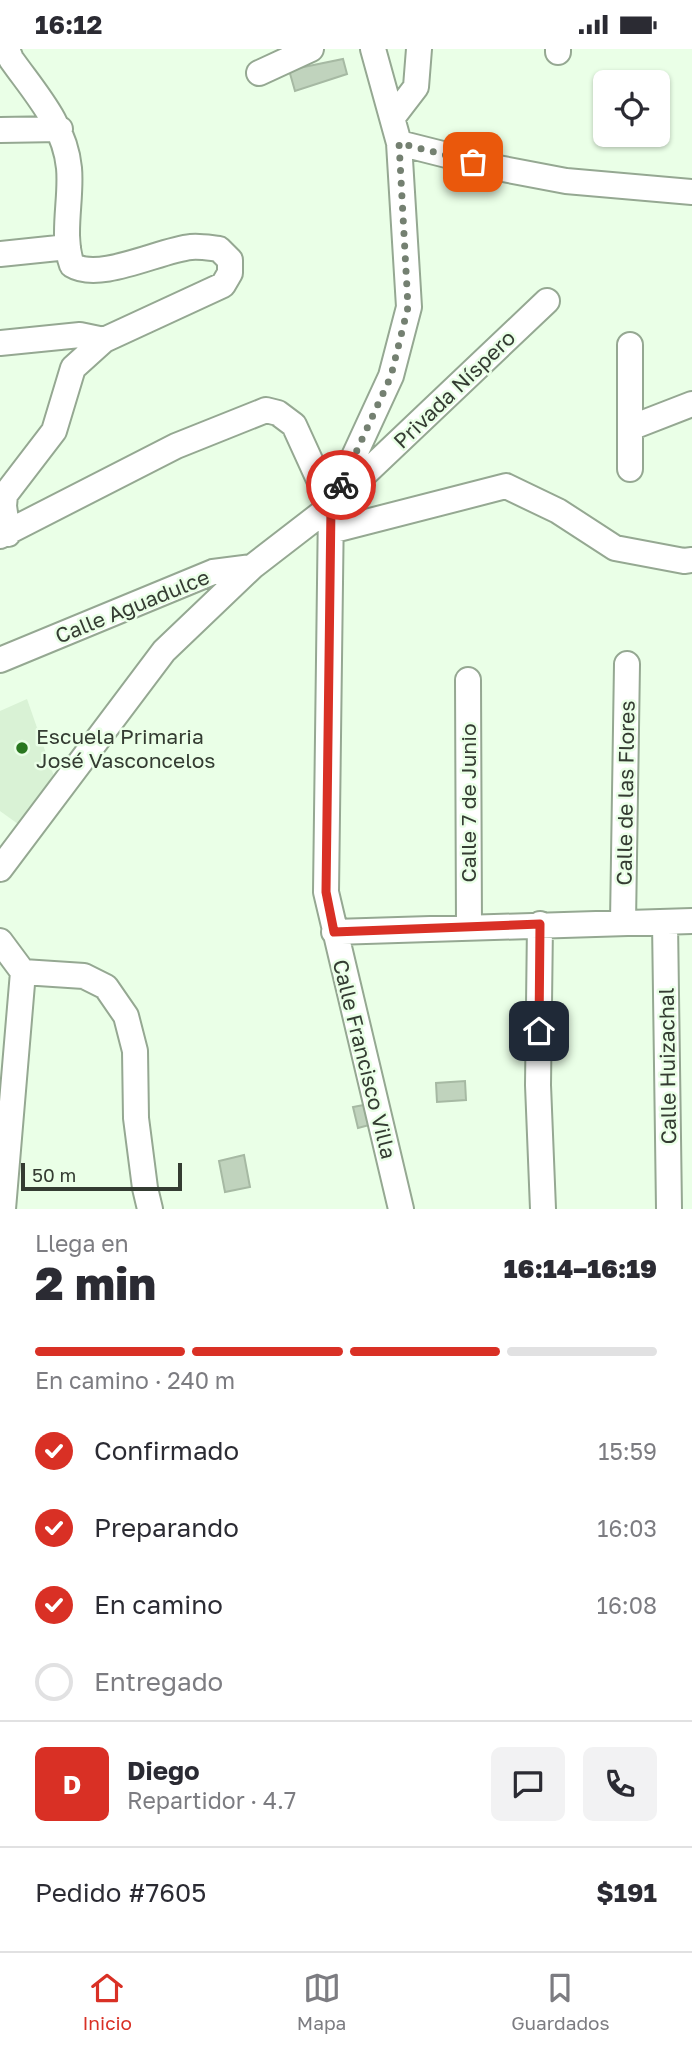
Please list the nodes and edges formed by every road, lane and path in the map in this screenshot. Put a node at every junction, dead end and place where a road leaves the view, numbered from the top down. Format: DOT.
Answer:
graph roads {
  1 [pos="7,49"];
  2 [pos="311,49"];
  3 [pos="373,49"];
  4 [pos="419,49"];
  5 [pos="259,73"];
  6 [pos="393,117"];
  7 [pos="60,128"];
  8 [pos="0,130"];
  9 [pos="399,143"];
  10 [pos="692,192"];
  11 [pos="68,247"];
  12 [pos="0,254"];
  13 [pos="547,301"];
  14 [pos="104,340"];
  15 [pos="0,344"];
  16 [pos="629,345"];
  17 [pos="692,404"];
  18 [pos="629,428"];
  19 [pos="629,469"];
  20 [pos="331,518"];
  21 [pos="4,535"];
  22 [pos="692,560"];
  23 [pos="252,567"];
  24 [pos="0,660"];
  25 [pos="626,664"];
  26 [pos="468,680"];
  27 [pos="0,869"];
  28 [pos="692,921"];
  29 [pos="623,922"];
  30 [pos="665,922"];
  31 [pos="540,924"];
  32 [pos="469,927"];
  33 [pos="334,932"];
  34 [pos="0,941"];
  35 [pos="23,972"];
  36 [pos="0,997"];
  37 [pos="3,1209"];
  38 [pos="150,1209"];
  39 [pos="401,1209"];
  40 [pos="543,1209"];
  41 [pos="669,1209"];
  1 -- 7 [label="street"];
  2 -- 5 [label="street"];
  3 -- 6 [label="street"];
  4 -- 6 [label="street"];
  6 -- 9 [label="street"];
  7 -- 8 [label="street"];
  7 -- 11 [label="street"];
  9 -- 10 [label="street"];
  9 -- 20 [label="street"];
  11 -- 12 [label="street"];
  11 -- 14 [label="street"];
  13 -- 20 [label="street, Privada Níspero"];
  14 -- 15 [label="street"];
  14 -- 21 [label="street"];
  16 -- 18 [label="street"];
  17 -- 18 [label="street"];
  18 -- 19 [label="street"];
  20 -- 21 [label="street"];
  20 -- 22 [label="street"];
  20 -- 23 [label="street"];
  20 -- 33 [label="street, Calle Francisco Villa"];
  23 -- 24 [label="street, Calle Aguadulce"];
  23 -- 27 [label="street"];
  25 -- 29 [label="street, Calle de las Flores"];
  26 -- 32 [label="street, Calle 7 de Junio"];
  28 -- 30 [label="street"];
  29 -- 30 [label="street"];
  29 -- 31 [label="street"];
  30 -- 41 [label="street, Calle Huizachal"];
  31 -- 32 [label="street"];
  31 -- 40 [label="street"];
  32 -- 33 [label="street"];
  33 -- 39 [label="street, Calle Francisco Villa"];
  34 -- 35 [label="street"];
  35 -- 36 [label="street"];
  35 -- 37 [label="street"];
  35 -- 38 [label="street"];
}
